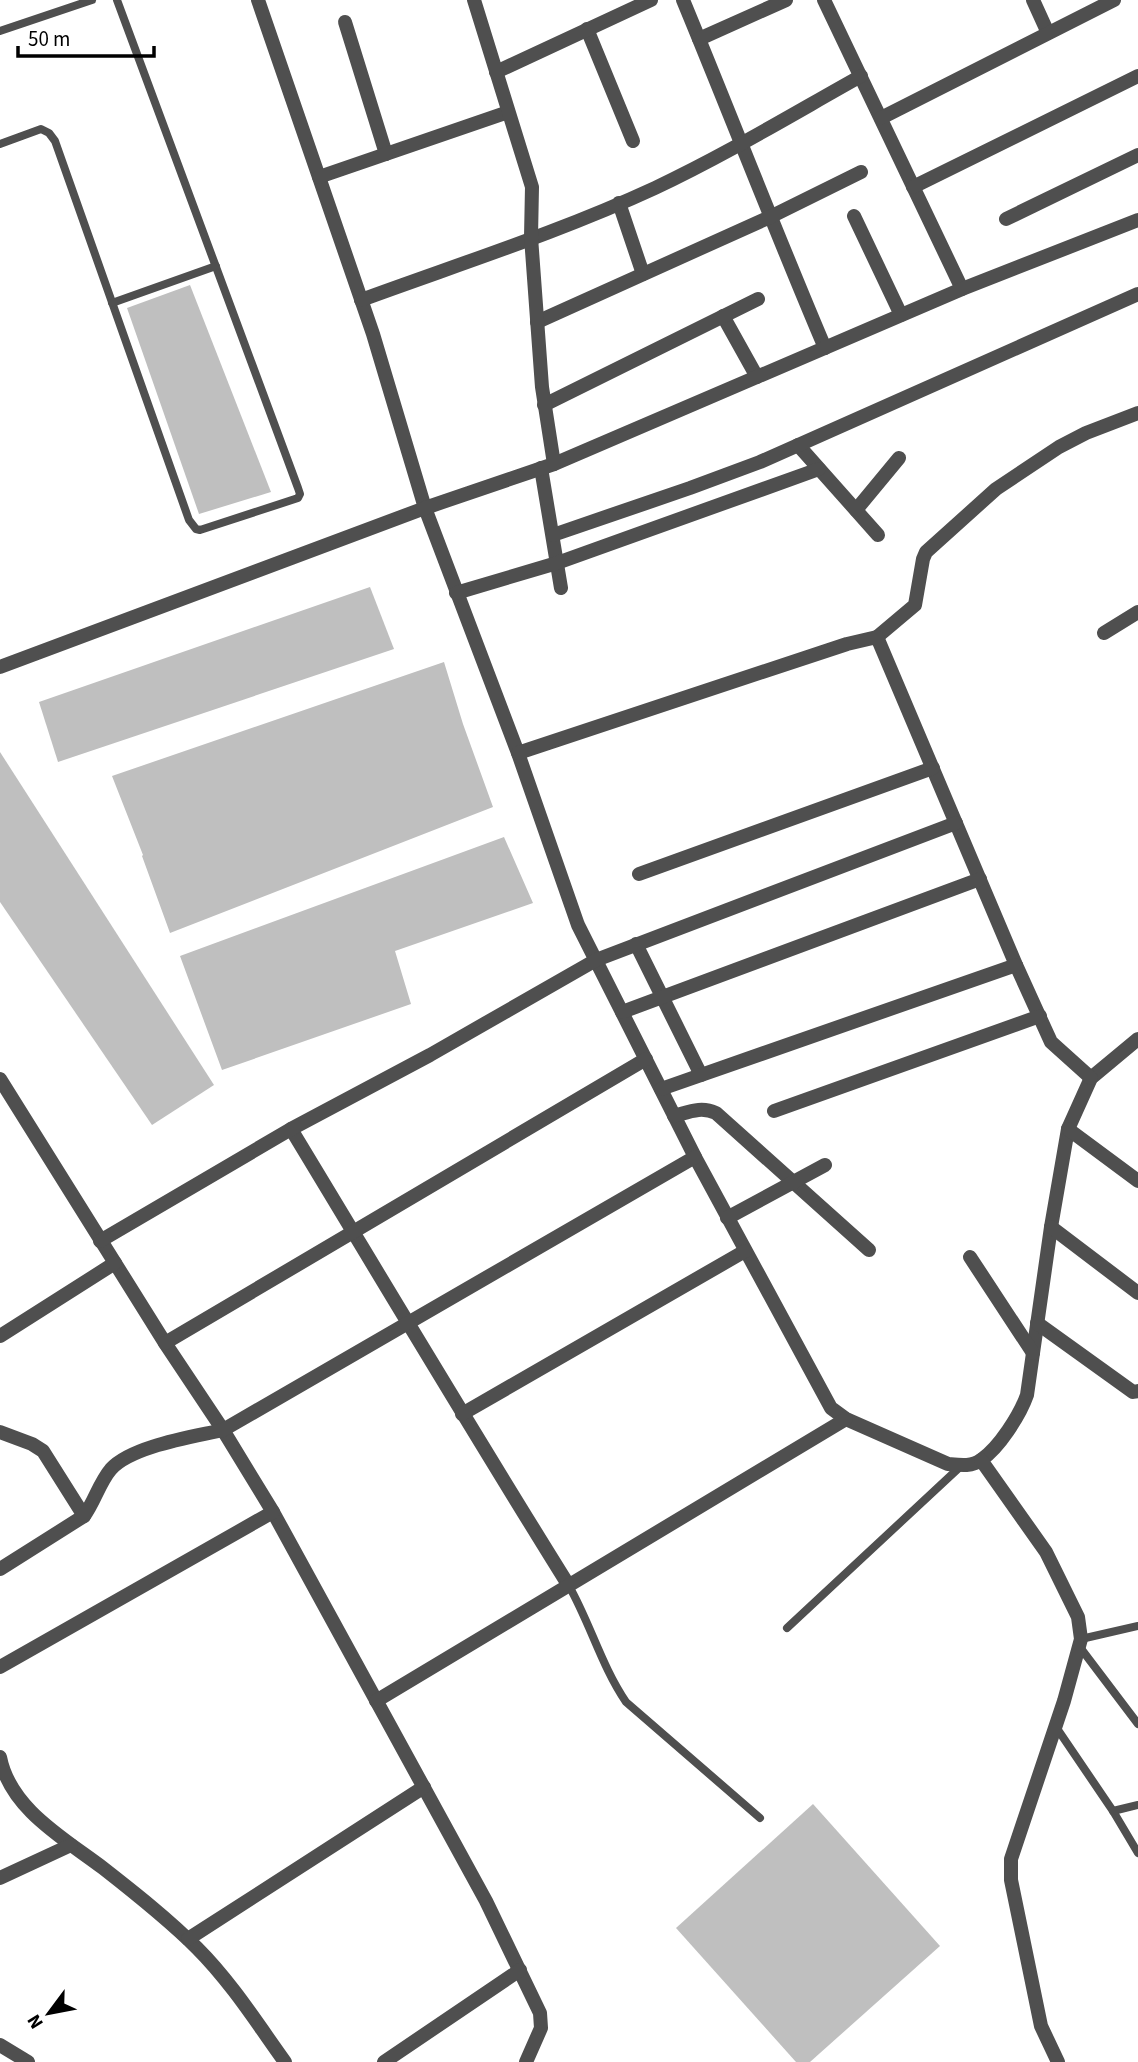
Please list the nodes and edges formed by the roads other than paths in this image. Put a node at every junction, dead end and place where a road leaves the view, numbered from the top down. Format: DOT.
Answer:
graph roads {
  1 [pos="92,0"];
  2 [pos="117,0"];
  3 [pos="258,0"];
  4 [pos="474,0"];
  5 [pos="651,0"];
  6 [pos="683,0"];
  7 [pos="786,0"];
  8 [pos="824,0"];
  9 [pos="1033,0"];
  10 [pos="1114,0"];
  11 [pos="1095,4"];
  12 [pos="345,22"];
  13 [pos="587,29"];
  14 [pos="0,31"];
  15 [pos="1048,33"];
  16 [pos="699,39"];
  17 [pos="496,72"];
  18 [pos="861,76"];
  19 [pos="1138,76"];
  20 [pos="508,112"];
  21 [pos="881,118"];
  22 [pos="633,141"];
  23 [pos="743,142"];
  24 [pos="0,144"];
  25 [pos="386,154"];
  26 [pos="1138,155"];
  27 [pos="861,172"];
  28 [pos="319,177"];
  29 [pos="913,187"];
  30 [pos="619,203"];
  31 [pos="853,216"];
  32 [pos="770,217"];
  33 [pos="1006,219"];
  34 [pos="1138,220"];
  35 [pos="531,237"];
  36 [pos="216,266"];
  37 [pos="643,274"];
  38 [pos="962,289"];
  39 [pos="1138,294"];
  40 [pos="758,299"];
  41 [pos="361,300"];
  42 [pos="112,303"];
  43 [pos="901,315"];
  44 [pos="723,316"];
  45 [pos="537,322"];
  46 [pos="825,348"];
  47 [pos="757,377"];
  48 [pos="544,405"];
  49 [pos="1137,414"];
  50 [pos="798,445"];
  51 [pos="900,458"];
  52 [pos="548,466"];
  53 [pos="819,469"];
  54 [pos="425,508"];
  55 [pos="856,510"];
  56 [pos="552,535"];
  57 [pos="878,535"];
  58 [pos="557,563"];
  59 [pos="561,588"];
  60 [pos="456,593"];
  61 [pos="1138,612"];
  62 [pos="1104,632"];
  63 [pos="877,637"];
  64 [pos="0,667"];
  65 [pos="518,753"];
  66 [pos="933,768"];
  67 [pos="957,822"];
  68 [pos="639,874"];
  69 [pos="980,879"];
  70 [pos="636,944"];
  71 [pos="596,960"];
  72 [pos="1016,965"];
  73 [pos="663,997"];
  74 [pos="622,1012"];
  75 [pos="1040,1016"];
  76 [pos="1138,1039"];
  77 [pos="646,1059"];
  78 [pos="701,1075"];
  79 [pos="1091,1078"];
  80 [pos="0,1079"];
  81 [pos="661,1089"];
  82 [pos="774,1111"];
  83 [pos="674,1116"];
  84 [pos="291,1129"];
  85 [pos="1068,1129"];
  86 [pos="695,1157"];
  87 [pos="825,1165"];
  88 [pos="1138,1181"];
  89 [pos="792,1183"];
  90 [pos="727,1218"];
  91 [pos="1051,1227"];
  92 [pos="354,1232"];
  93 [pos="100,1241"];
  94 [pos="869,1250"];
  95 [pos="745,1251"];
  96 [pos="970,1257"];
  97 [pos="115,1263"];
  98 [pos="1138,1293"];
  99 [pos="410,1323"];
  100 [pos="1037,1323"];
  101 [pos="0,1336"];
  102 [pos="165,1343"];
  103 [pos="1033,1353"];
  104 [pos="1138,1391"];
  105 [pos="462,1414"];
  106 [pos="846,1419"];
  107 [pos="223,1430"];
  108 [pos="0,1432"];
  109 [pos="981,1460"];
  110 [pos="961,1465"];
  111 [pos="273,1512"];
  112 [pos="84,1516"];
  113 [pos="0,1569"];
  114 [pos="569,1586"];
  115 [pos="1138,1626"];
  116 [pos="787,1628"];
  117 [pos="1080,1643"];
  118 [pos="0,1667"];
  119 [pos="376,1701"];
  120 [pos="1138,1724"];
  121 [pos="1056,1726"];
  122 [pos="0,1757"];
  123 [pos="424,1787"];
  124 [pos="1138,1805"];
  125 [pos="1113,1811"];
  126 [pos="760,1818"];
  127 [pos="71,1845"];
  128 [pos="1138,1853"];
  129 [pos="0,1878"];
  130 [pos="188,1939"];
  131 [pos="520,1970"];
  132 [pos="0,2045"];
  133 [pos="28,2062"];
  134 [pos="285,2062"];
  135 [pos="384,2062"];
  136 [pos="526,2062"];
  137 [pos="1058,2062"];
  1 -- 14 [label="lane"];
  2 -- 36 [label="lane"];
  3 -- 28 [label="street"];
  4 -- 17 [label="street"];
  5 -- 13 [label="street"];
  6 -- 16 [label="street"];
  7 -- 16 [label="street"];
  8 -- 18 [label="street"];
  9 -- 15 [label="street"];
  10 -- 11 [label="street"];
  11 -- 15 [label="street"];
  12 -- 25 [label="street"];
  13 -- 17 [label="street"];
  13 -- 22 [label="street"];
  15 -- 21 [label="street"];
  16 -- 23 [label="street"];
  17 -- 20 [label="street"];
  18 -- 21 [label="street"];
  18 -- 23 [label="street"];
  19 -- 29 [label="street"];
  20 -- 25 [label="street"];
  20 -- 35 [label="street"];
  21 -- 29 [label="street"];
  23 -- 30 [label="street"];
  23 -- 32 [label="street"];
  24 -- 42 [label="lane"];
  25 -- 28 [label="street"];
  26 -- 33 [label="street"];
  27 -- 32 [label="street"];
  28 -- 41 [label="street"];
  29 -- 38 [label="street"];
  30 -- 35 [label="street"];
  30 -- 37 [label="street"];
  31 -- 43 [label="street"];
  32 -- 37 [label="street"];
  32 -- 46 [label="street"];
  34 -- 38 [label="street"];
  35 -- 41 [label="street"];
  35 -- 45 [label="street"];
  36 -- 42 [label="lane"];
  36 -- 42 [label="lane"];
  37 -- 45 [label="street"];
  38 -- 43 [label="street"];
  39 -- 50 [label="street"];
  40 -- 44 [label="street"];
  41 -- 54 [label="street"];
  43 -- 46 [label="street"];
  44 -- 47 [label="street"];
  44 -- 48 [label="street"];
  45 -- 48 [label="street"];
  46 -- 47 [label="street"];
  47 -- 52 [label="street"];
  48 -- 52 [label="street"];
  49 -- 63 [label="street"];
  50 -- 53 [label="street"];
  50 -- 56 [label="street"];
  51 -- 55 [label="street"];
  52 -- 54 [label="street"];
  52 -- 56 [label="street"];
  53 -- 55 [label="street"];
  53 -- 58 [label="street"];
  54 -- 60 [label="street"];
  54 -- 64 [label="street"];
  55 -- 57 [label="street"];
  56 -- 58 [label="street"];
  58 -- 59 [label="street"];
  58 -- 60 [label="street"];
  60 -- 65 [label="street"];
  61 -- 62 [label="street"];
  63 -- 65 [label="street"];
  63 -- 66 [label="street"];
  65 -- 71 [label="street"];
  66 -- 67 [label="street"];
  66 -- 68 [label="street"];
  67 -- 69 [label="street"];
  67 -- 70 [label="street"];
  69 -- 72 [label="street"];
  69 -- 73 [label="street"];
  70 -- 71 [label="street"];
  70 -- 73 [label="street"];
  71 -- 74 [label="street"];
  71 -- 84 [label="street"];
  72 -- 75 [label="street"];
  72 -- 78 [label="street"];
  73 -- 74 [label="street"];
  73 -- 78 [label="street"];
  74 -- 77 [label="street"];
  75 -- 79 [label="street"];
  75 -- 82 [label="street"];
  76 -- 79 [label="street"];
  77 -- 81 [label="street"];
  77 -- 92 [label="street"];
  78 -- 81 [label="street"];
  79 -- 85 [label="street"];
  80 -- 93 [label="street"];
  81 -- 83 [label="street"];
  83 -- 86 [label="street"];
  83 -- 89 [label="street"];
  84 -- 92 [label="street"];
  84 -- 93 [label="street"];
  85 -- 88 [label="street"];
  85 -- 91 [label="street"];
  86 -- 90 [label="street"];
  86 -- 99 [label="street"];
  87 -- 89 [label="street"];
  89 -- 90 [label="street"];
  89 -- 94 [label="street"];
  90 -- 95 [label="street"];
  91 -- 98 [label="street"];
  91 -- 100 [label="street"];
  92 -- 99 [label="street"];
  92 -- 102 [label="street"];
  93 -- 97 [label="street"];
  95 -- 105 [label="street"];
  95 -- 106 [label="street"];
  96 -- 103 [label="street"];
  97 -- 101 [label="street"];
  97 -- 102 [label="street"];
  99 -- 105 [label="street"];
  99 -- 107 [label="street"];
  100 -- 103 [label="street"];
  100 -- 104 [label="street"];
  102 -- 107 [label="street"];
  103 -- 109 [label="street"];
  105 -- 114 [label="street"];
  106 -- 110 [label="street"];
  106 -- 114 [label="street"];
  107 -- 111 [label="street"];
  107 -- 112 [label="street"];
  108 -- 112 [label="street"];
  109 -- 110 [label="street"];
  109 -- 117 [label="street"];
  110 -- 116 [label="lane"];
  111 -- 118 [label="street"];
  111 -- 119 [label="street"];
  112 -- 113 [label="street"];
  114 -- 119 [label="street"];
  114 -- 126 [label="lane"];
  115 -- 117 [label="lane"];
  117 -- 120 [label="lane"];
  117 -- 121 [label="street"];
  119 -- 123 [label="street"];
  121 -- 125 [label="lane"];
  121 -- 137 [label="street"];
  122 -- 127 [label="street"];
  123 -- 130 [label="street"];
  123 -- 131 [label="street"];
  124 -- 125 [label="lane"];
  125 -- 128 [label="lane"];
  127 -- 129 [label="street"];
  127 -- 130 [label="street"];
  130 -- 134 [label="street"];
  131 -- 135 [label="street"];
  131 -- 136 [label="street"];
  132 -- 133 [label="street"];
}
